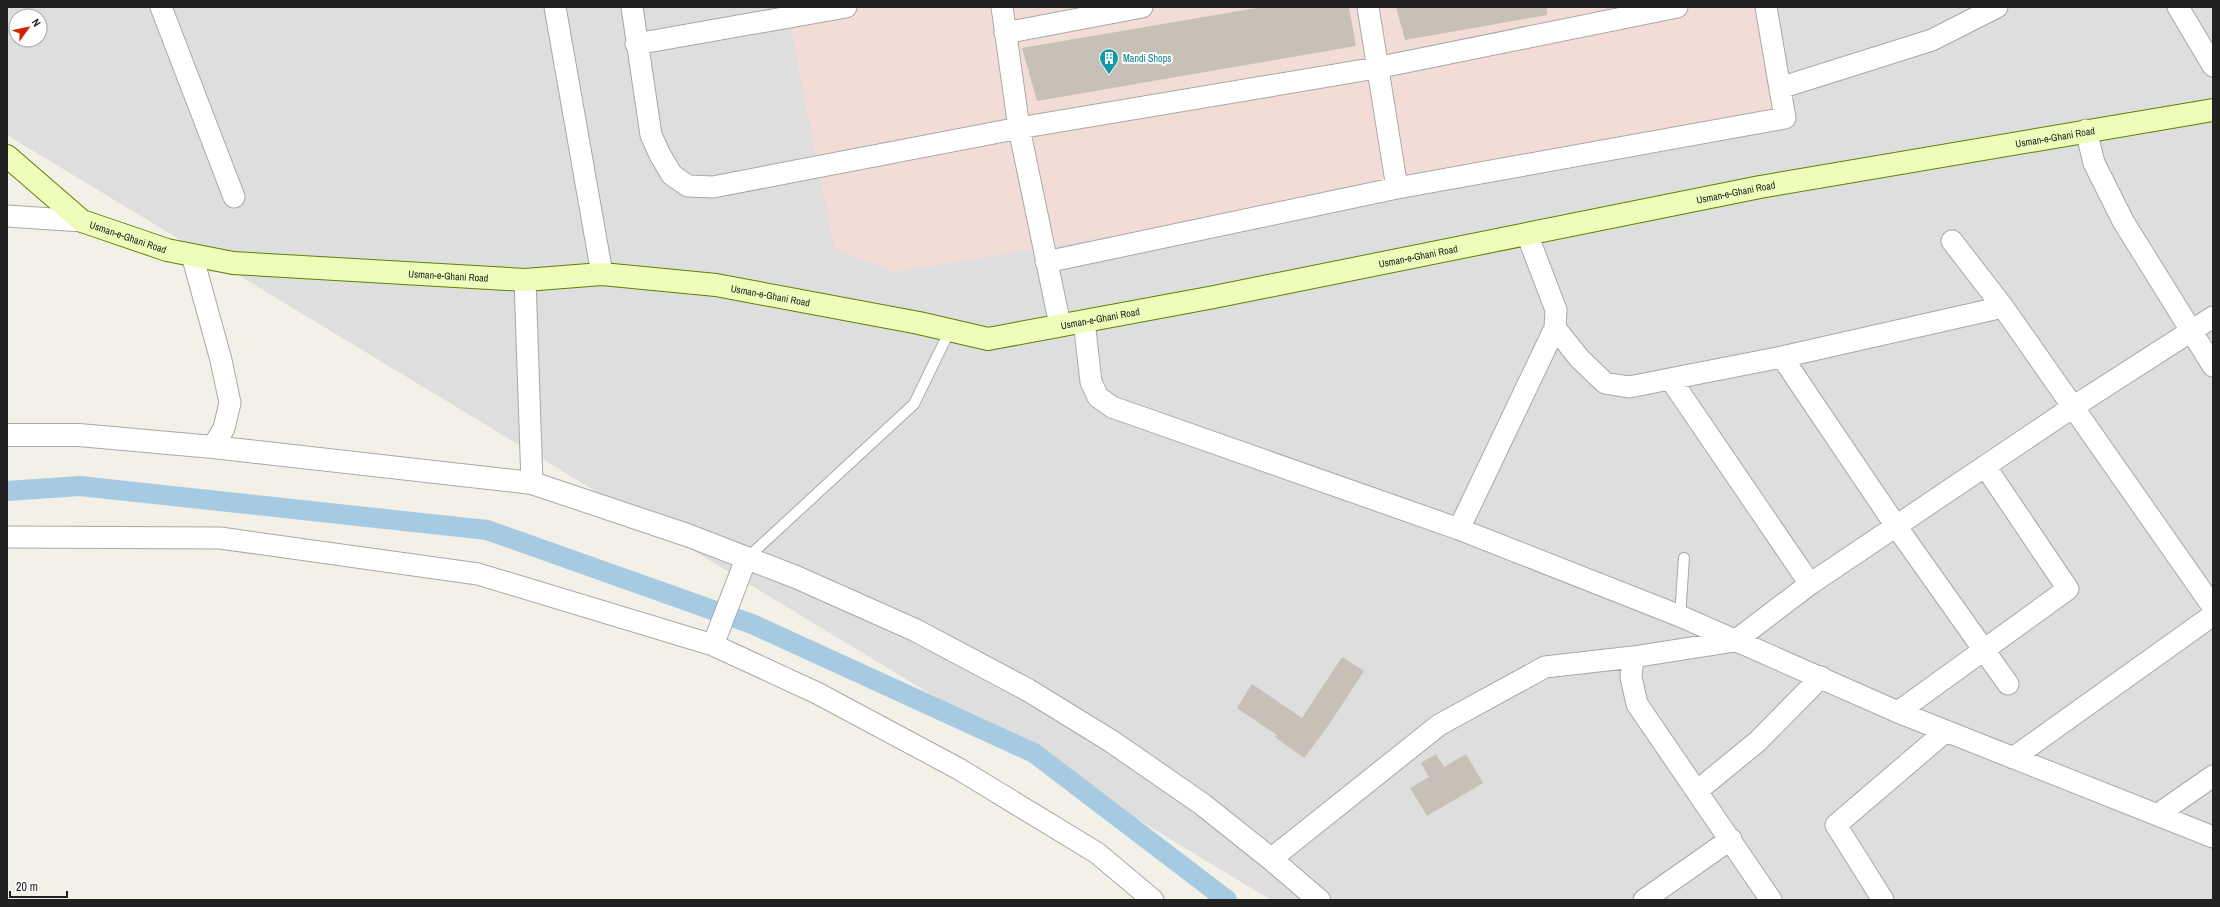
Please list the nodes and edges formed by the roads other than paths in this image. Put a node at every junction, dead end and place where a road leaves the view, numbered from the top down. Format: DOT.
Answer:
graph roads {
  1 [pos="161,7"];
  2 [pos="555,7"];
  3 [pos="632,7"];
  4 [pos="846,7"];
  5 [pos="1002,7"];
  6 [pos="1142,7"];
  7 [pos="1368,7"];
  8 [pos="1677,7"];
  9 [pos="1766,7"];
  10 [pos="1998,7"];
  11 [pos="2178,7"];
  12 [pos="1005,33"];
  13 [pos="636,44"];
  14 [pos="2213,66"];
  15 [pos="1376,68"];
  16 [pos="1780,88"];
  17 [pos="2213,110"];
  18 [pos="1019,128"];
  19 [pos="2086,130"];
  20 [pos="7,156"];
  21 [pos="1397,188"];
  22 [pos="234,197"];
  23 [pos="7,216"];
  24 [pos="82,221"];
  25 [pos="1527,234"];
  26 [pos="1952,242"];
  27 [pos="192,255"];
  28 [pos="1046,262"];
  29 [pos="602,274"];
  30 [pos="525,280"];
  31 [pos="2003,307"];
  32 [pos="2213,317"];
  33 [pos="1084,321"];
  34 [pos="1060,325"];
  35 [pos="1555,328"];
  36 [pos="950,330"];
  37 [pos="2191,331"];
  38 [pos="1782,357"];
  39 [pos="2213,366"];
  40 [pos="1671,380"];
  41 [pos="2072,407"];
  42 [pos="7,435"];
  43 [pos="213,447"];
  44 [pos="1985,466"];
  45 [pos="532,483"];
  46 [pos="1896,526"];
  47 [pos="1459,529"];
  48 [pos="7,537"];
  49 [pos="1684,558"];
  50 [pos="746,559"];
  51 [pos="1810,584"];
  52 [pos="2213,607"];
  53 [pos="2213,615"];
  54 [pos="1680,616"];
  55 [pos="715,640"];
  56 [pos="1735,641"];
  57 [pos="1983,649"];
  58 [pos="1633,657"];
  59 [pos="1820,677"];
  60 [pos="2008,684"];
  61 [pos="1898,712"];
  62 [pos="1946,731"];
  63 [pos="2013,758"];
  64 [pos="2213,776"];
  65 [pos="1697,790"];
  66 [pos="2157,815"];
  67 [pos="2213,837"];
  68 [pos="1732,839"];
  69 [pos="1271,859"];
  70 [pos="1153,900"];
  71 [pos="1319,900"];
  72 [pos="1644,900"];
  73 [pos="1771,900"];
  74 [pos="1883,900"];
  1 -- 22 [label="street"];
  2 -- 29 [label="street"];
  3 -- 13 [label="street"];
  4 -- 13 [label="street"];
  5 -- 12 [label="street"];
  6 -- 12 [label="street"];
  7 -- 15 [label="street"];
  8 -- 15 [label="street"];
  9 -- 16 [label="street"];
  10 -- 16 [label="street"];
  11 -- 14 [label="street"];
  12 -- 18 [label="street"];
  13 -- 18 [label="street"];
  15 -- 18 [label="street"];
  15 -- 21 [label="street"];
  16 -- 21 [label="street"];
  17 -- 19 [label="main road, Usman-e-Ghani Road"];
  18 -- 28 [label="street"];
  19 -- 25 [label="main road, Usman-e-Ghani Road"];
  19 -- 37 [label="street"];
  20 -- 24 [label="main road, Usman-e-Ghani Road"];
  21 -- 28 [label="street"];
  23 -- 24 [label="street"];
  24 -- 27 [label="main road, Usman-e-Ghani Road"];
  25 -- 33 [label="main road, Usman-e-Ghani Road"];
  25 -- 35 [label="street"];
  26 -- 31 [label="street"];
  27 -- 30 [label="main road, Usman-e-Ghani Road"];
  27 -- 43 [label="street"];
  28 -- 34 [label="street"];
  29 -- 30 [label="main road, Usman-e-Ghani Road"];
  29 -- 36 [label="main road, Usman-e-Ghani Road"];
  30 -- 45 [label="street"];
  31 -- 38 [label="street"];
  31 -- 41 [label="street"];
  32 -- 37 [label="street"];
  33 -- 34 [label="main road, Usman-e-Ghani Road"];
  33 -- 47 [label="street"];
  34 -- 36 [label="main road, Usman-e-Ghani Road"];
  35 -- 40 [label="street"];
  35 -- 47 [label="street"];
  36 -- 50 [label="lane"];
  37 -- 39 [label="street"];
  37 -- 41 [label="street"];
  38 -- 40 [label="street"];
  38 -- 46 [label="street"];
  40 -- 51 [label="street"];
  41 -- 44 [label="street"];
  41 -- 52 [label="street"];
  42 -- 43 [label="street"];
  43 -- 45 [label="street"];
  44 -- 46 [label="street"];
  44 -- 57 [label="street"];
  45 -- 50 [label="street"];
  46 -- 51 [label="street"];
  46 -- 57 [label="street"];
  47 -- 54 [label="street"];
  48 -- 55 [label="street"];
  49 -- 54 [label="lane"];
  50 -- 55 [label="street"];
  50 -- 69 [label="street"];
  51 -- 56 [label="street"];
  53 -- 63 [label="street"];
  54 -- 56 [label="street"];
  55 -- 70 [label="street"];
  56 -- 58 [label="street"];
  56 -- 59 [label="street"];
  57 -- 60 [label="street"];
  57 -- 61 [label="street"];
  58 -- 65 [label="street"];
  58 -- 69 [label="street"];
  59 -- 61 [label="street"];
  59 -- 65 [label="street"];
  61 -- 62 [label="street"];
  62 -- 63 [label="street"];
  62 -- 74 [label="street"];
  63 -- 66 [label="street"];
  64 -- 66 [label="street"];
  65 -- 68 [label="street"];
  66 -- 67 [label="street"];
  68 -- 72 [label="street"];
  68 -- 73 [label="street"];
  69 -- 71 [label="street"];
}
